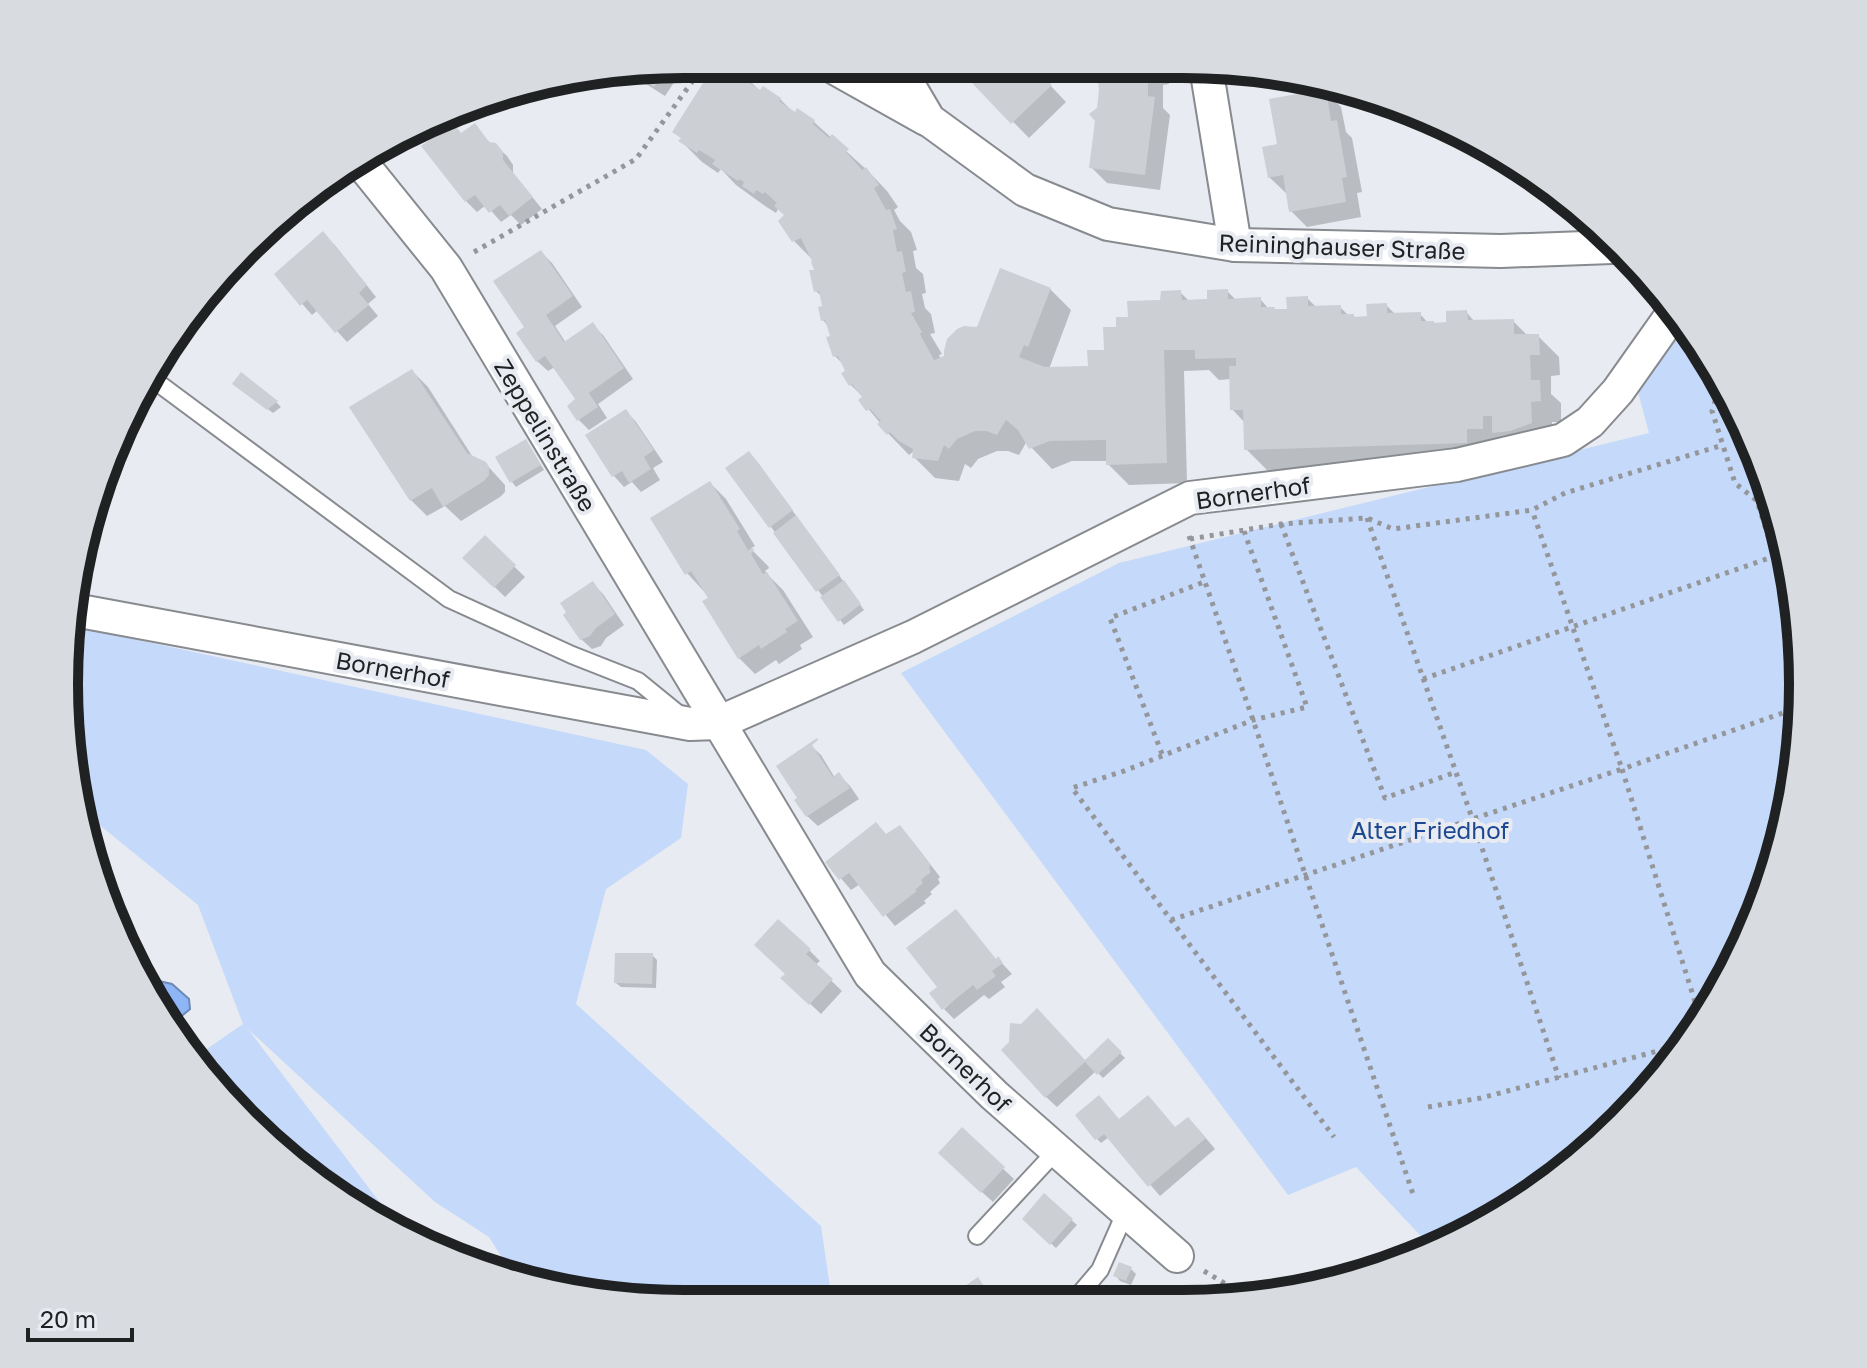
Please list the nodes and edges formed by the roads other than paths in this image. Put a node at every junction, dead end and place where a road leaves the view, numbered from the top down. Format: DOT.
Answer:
graph roads {
  1 [pos="853,78"];
  2 [pos="904,78"];
  3 [pos="1208,79"];
  4 [pos="929,120"];
  5 [pos="365,169"];
  6 [pos="1235,245"];
  7 [pos="1604,247"];
  8 [pos="1669,322"];
  9 [pos="158,383"];
  10 [pos="82,611"];
  11 [pos="704,724"];
  12 [pos="1057,1150"];
  13 [pos="1126,1211"];
  14 [pos="977,1236"];
  15 [pos="1177,1256"];
  16 [pos="1083,1290"];
  1 -- 4 [label="street"];
  2 -- 4 [label="street, Reininghauser Straße"];
  3 -- 6 [label="street"];
  4 -- 6 [label="street, Reininghauser Straße"];
  5 -- 11 [label="street, Zeppelinstraße"];
  6 -- 7 [label="street, Reininghauser Straße"];
  8 -- 11 [label="street, Bornerhof"];
  9 -- 11 [label="lane"];
  10 -- 11 [label="street, Bornerhof"];
  11 -- 12 [label="street, Bornerhof"];
  12 -- 13 [label="street, Bornerhof"];
  12 -- 14 [label="lane"];
  13 -- 15 [label="street, Bornerhof"];
  13 -- 16 [label="lane"];
}
